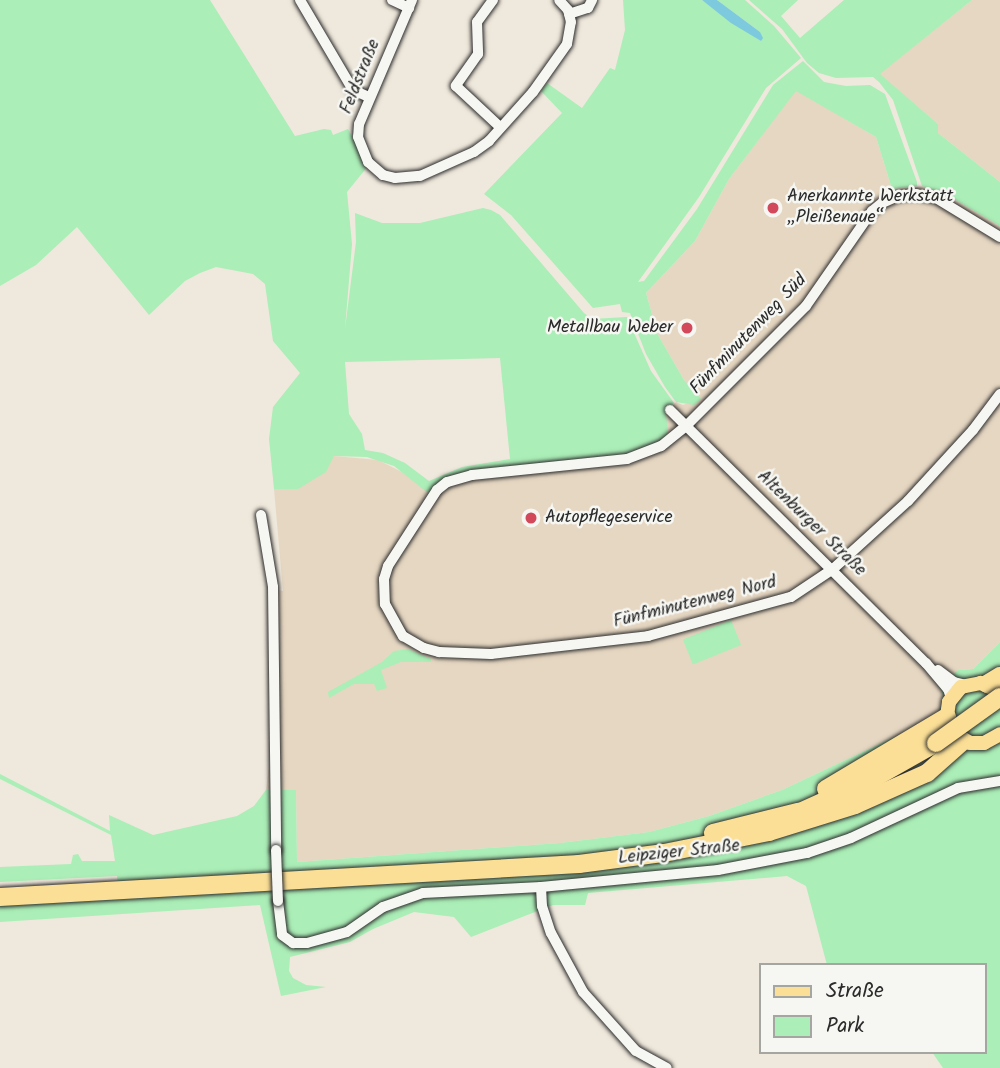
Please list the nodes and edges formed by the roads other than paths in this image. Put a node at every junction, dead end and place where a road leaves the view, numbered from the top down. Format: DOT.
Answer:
graph roads {
  1 [pos="300,0"];
  2 [pos="392,0"];
  3 [pos="493,0"];
  4 [pos="559,0"];
  5 [pos="592,0"];
  6 [pos="411,4"];
  7 [pos="569,14"];
  8 [pos="369,97"];
  9 [pos="500,127"];
  10 [pos="1000,236"];
  11 [pos="1000,394"];
  12 [pos="670,410"];
  13 [pos="685,426"];
  14 [pos="261,515"];
  15 [pos="833,569"];
  16 [pos="926,663"];
  17 [pos="966,685"];
  18 [pos="997,688"];
  19 [pos="951,698"];
  20 [pos="947,718"];
  21 [pos="999,736"];
  22 [pos="964,741"];
  23 [pos="1000,781"];
  24 [pos="798,812"];
  25 [pos="765,819"];
  26 [pos="723,841"];
  27 [pos="0,887"];
  28 [pos="541,887"];
  29 [pos="0,897"];
  30 [pos="667,1068"];
  1 -- 8 [label="street"];
  2 -- 6 [label="street"];
  3 -- 9 [label="street"];
  4 -- 7 [label="street"];
  5 -- 7 [label="street"];
  6 -- 8 [label="street, Feldstraße"];
  7 -- 9 [label="street"];
  8 -- 9 [label="street, Feldstraße"];
  10 -- 13 [label="street, Fünfminutenweg Süd"];
  11 -- 15 [label="street"];
  12 -- 13 [label="street, Altenburger Straße"];
  13 -- 15 [label="street, Altenburger Straße"];
  13 -- 15 [label="street, Fünfminutenweg Nord"];
  14 -- 28 [label="street, Leipziger Straße, bridge"];
  15 -- 16 [label="street, Altenburger Straße"];
  16 -- 17 [label="street, Altenburger Straße"];
  16 -- 19 [label="street, Altenburger Straße"];
  17 -- 18 [label="main road"];
  17 -- 19 [label="main road"];
  18 -- 24 [label="highway, bridge"];
  19 -- 20 [label="main road"];
  20 -- 22 [label="main road"];
  20 -- 25 [label="highway"];
  21 -- 22 [label="main road"];
  22 -- 26 [label="highway"];
  23 -- 28 [label="street, Leipziger Straße"];
  24 -- 25 [label="highway"];
  24 -- 26 [label="highway"];
  25 -- 27 [label="highway"];
  26 -- 29 [label="highway"];
  28 -- 30 [label="street"];
}
